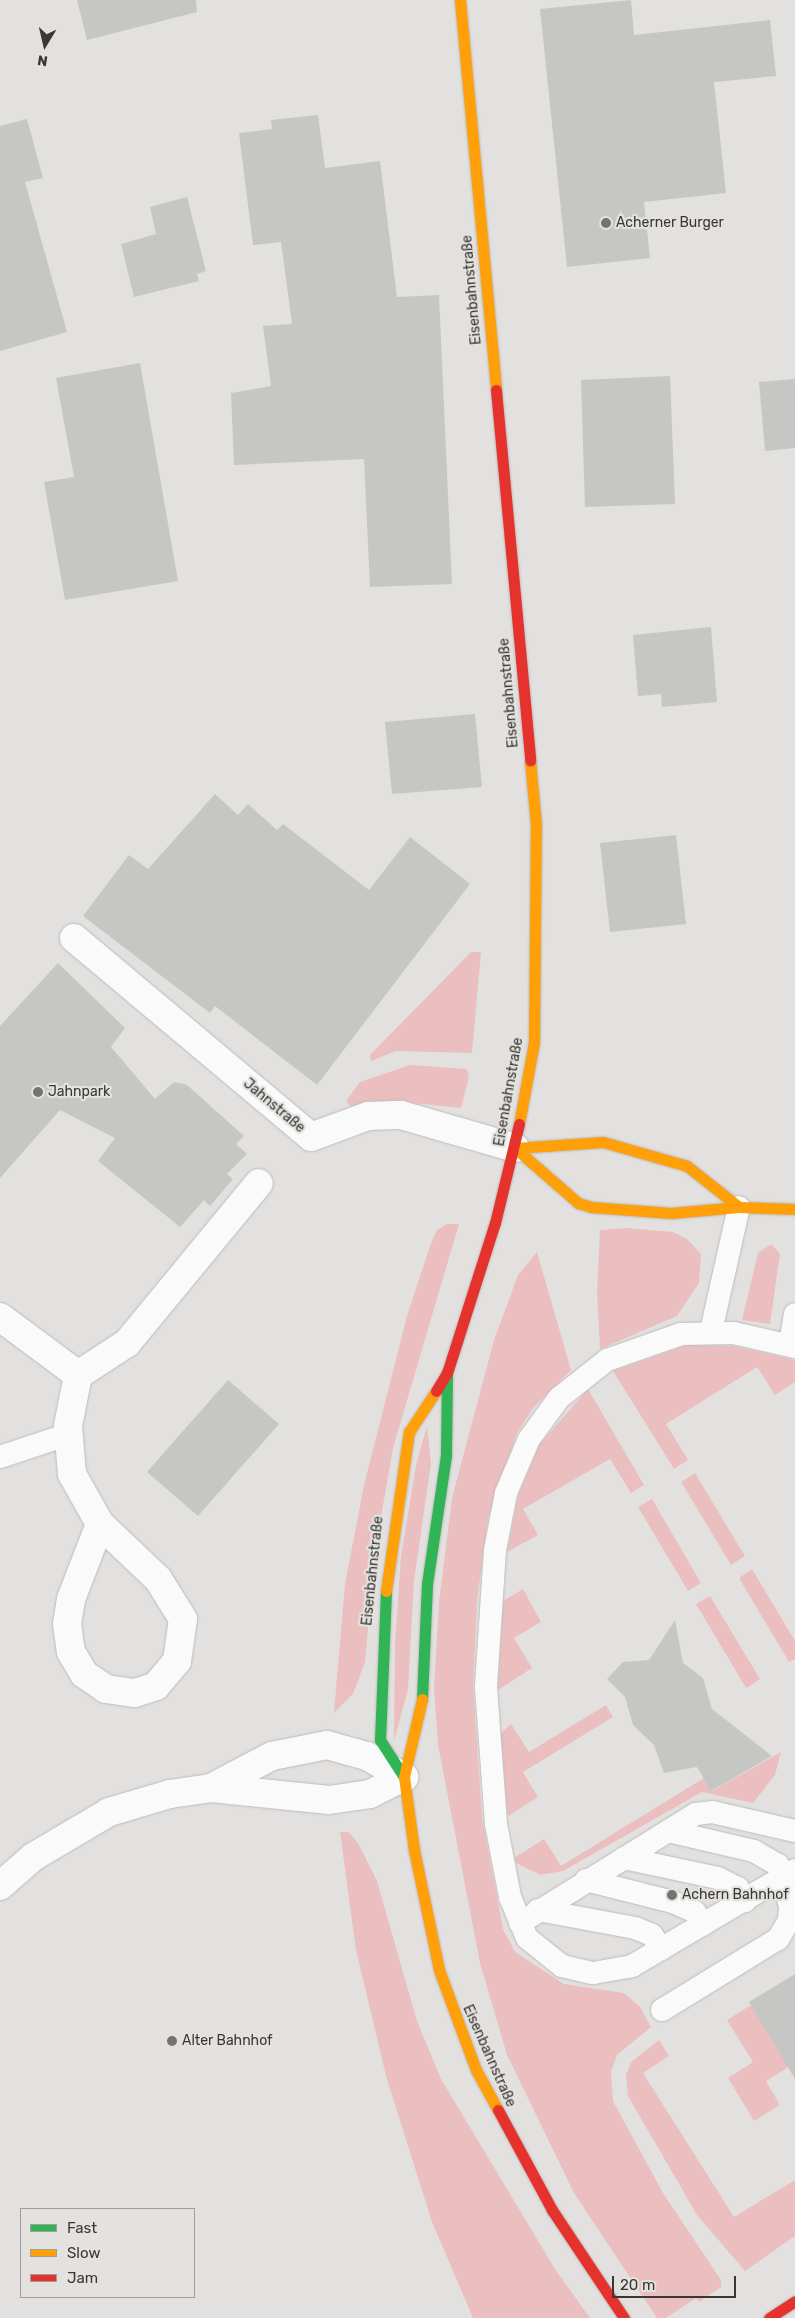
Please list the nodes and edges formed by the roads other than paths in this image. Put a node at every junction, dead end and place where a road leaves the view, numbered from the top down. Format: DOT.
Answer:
graph roads {
  1 [pos="460,0"];
  2 [pos="74,938"];
  3 [pos="515,1148"];
  4 [pos="259,1183"];
  5 [pos="739,1206"];
  6 [pos="795,1209"];
  7 [pos="795,1314"];
  8 [pos="0,1317"];
  9 [pos="711,1331"];
  10 [pos="792,1346"];
  11 [pos="447,1373"];
  12 [pos="78,1375"];
  13 [pos="69,1434"];
  14 [pos="0,1457"];
  15 [pos="100,1524"];
  16 [pos="404,1777"];
  17 [pos="211,1788"];
  18 [pos="668,1831"];
  19 [pos="795,1831"];
  20 [pos="624,1858"];
  21 [pos="789,1874"];
  22 [pos="586,1880"];
  23 [pos="0,1886"];
  24 [pos="745,1900"];
  25 [pos="538,1910"];
  26 [pos="520,1923"];
  27 [pos="703,1924"];
  28 [pos="662,1949"];
  29 [pos="662,2010"];
  30 [pos="795,2301"];
  31 [pos="624,2318"];
  32 [pos="769,2318"];
  1 -- 3 [label="street, Eisenbahnstraße"];
  2 -- 3 [label="street, Jahnstraße"];
  3 -- 5 [label="street"];
  3 -- 5 [label="street"];
  3 -- 11 [label="street, Eisenbahnstraße"];
  4 -- 12 [label="street"];
  5 -- 6 [label="street"];
  5 -- 9 [label="lane"];
  7 -- 10 [label="lane"];
  8 -- 12 [label="street"];
  9 -- 10 [label="lane"];
  9 -- 26 [label="lane"];
  11 -- 16 [label="street, Eisenbahnstraße"];
  11 -- 16 [label="street, Eisenbahnstraße"];
  12 -- 13 [label="street"];
  13 -- 14 [label="lane"];
  13 -- 15 [label="street"];
  15 -- 15 [label="street"];
  16 -- 17 [label="street"];
  16 -- 17 [label="street"];
  16 -- 31 [label="street, Eisenbahnstraße"];
  17 -- 23 [label="street"];
  18 -- 19 [label="lane"];
  18 -- 20 [label="lane"];
  18 -- 21 [label="lane"];
  20 -- 22 [label="lane"];
  20 -- 24 [label="lane"];
  21 -- 24 [label="lane"];
  21 -- 29 [label="lane"];
  22 -- 25 [label="lane"];
  22 -- 27 [label="lane"];
  24 -- 27 [label="lane"];
  25 -- 26 [label="lane"];
  25 -- 28 [label="lane"];
  26 -- 28 [label="lane"];
  27 -- 28 [label="lane"];
  30 -- 32 [label="street"];
}
